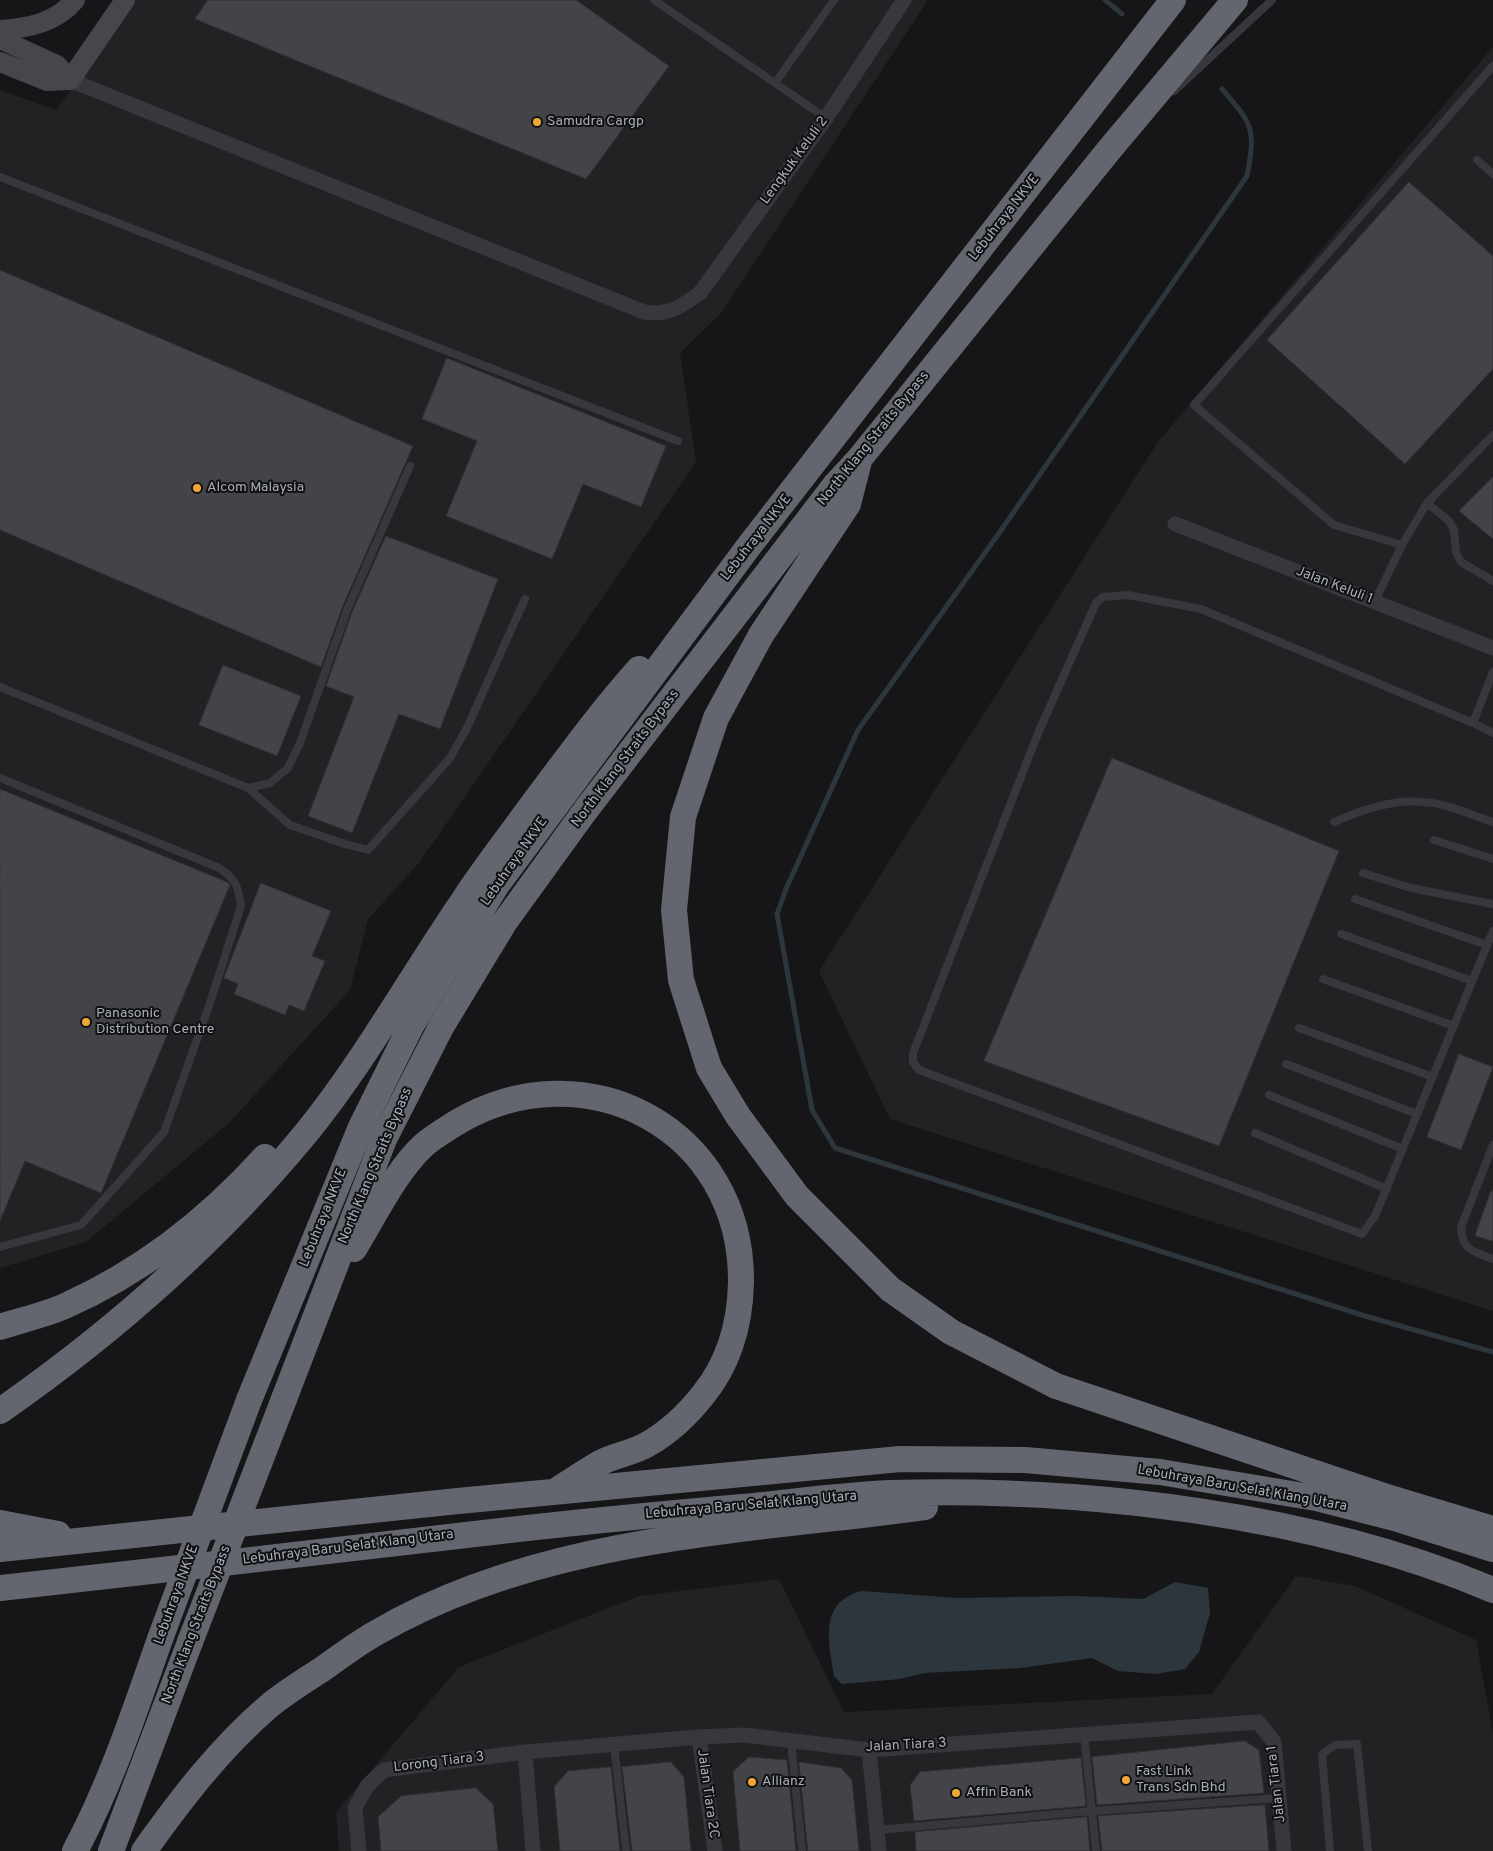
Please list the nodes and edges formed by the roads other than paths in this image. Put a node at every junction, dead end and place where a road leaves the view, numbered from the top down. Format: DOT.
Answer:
graph roads {
  1 [pos="75,0"];
  2 [pos="125,0"];
  3 [pos="654,0"];
  4 [pos="834,0"];
  5 [pos="904,0"];
  6 [pos="1173,0"];
  7 [pos="1235,0"];
  8 [pos="1272,0"];
  9 [pos="0,30"];
  10 [pos="0,39"];
  11 [pos="0,62"];
  12 [pos="1493,66"];
  13 [pos="70,80"];
  14 [pos="775,83"];
  15 [pos="1167,98"];
  16 [pos="1160,104"];
  17 [pos="826,118"];
  18 [pos="1108,150"];
  19 [pos="1477,160"];
  20 [pos="1493,174"];
  21 [pos="0,176"];
  22 [pos="1493,435"];
  23 [pos="678,441"];
  24 [pos="860,458"];
  25 [pos="410,466"];
  26 [pos="1427,503"];
  27 [pos="1175,524"];
  28 [pos="1402,545"];
  29 [pos="749,546"];
  30 [pos="1493,581"];
  31 [pos="525,599"];
  32 [pos="1375,601"];
  33 [pos="1493,648"];
  34 [pos="1493,672"];
  35 [pos="0,687"];
  36 [pos="1473,723"];
  37 [pos="1493,733"];
  38 [pos="0,778"];
  39 [pos="248,788"];
  40 [pos="1334,822"];
  41 [pos="1493,822"];
  42 [pos="1434,840"];
  43 [pos="1493,859"];
  44 [pos="1363,873"];
  45 [pos="1355,899"];
  46 [pos="1493,904"];
  47 [pos="1493,931"];
  48 [pos="1341,934"];
  49 [pos="1487,945"];
  50 [pos="426,958"];
  51 [pos="1323,979"];
  52 [pos="1472,981"];
  53 [pos="1454,1026"];
  54 [pos="1299,1028"];
  55 [pos="1286,1064"];
  56 [pos="1433,1077"];
  57 [pos="1269,1095"];
  58 [pos="1418,1114"];
  59 [pos="1255,1134"];
  60 [pos="1493,1145"];
  61 [pos="1403,1149"];
  62 [pos="1387,1189"];
  63 [pos="0,1247"];
  64 [pos="1493,1259"];
  65 [pos="0,1327"];
  66 [pos="298,1359"];
  67 [pos="0,1411"];
  68 [pos="555,1491"];
  69 [pos="1022,1494"];
  70 [pos="0,1523"];
  71 [pos="1493,1529"];
  72 [pos="94,1538"];
  73 [pos="0,1549"];
  74 [pos="1493,1549"];
  75 [pos="0,1588"];
  76 [pos="1493,1590"];
  77 [pos="1258,1722"];
  78 [pos="1084,1734"];
  79 [pos="699,1737"];
  80 [pos="790,1741"];
  81 [pos="614,1744"];
  82 [pos="869,1750"];
  83 [pos="524,1752"];
  84 [pos="1279,1798"];
  85 [pos="1092,1810"];
  86 [pos="877,1830"];
  87 [pos="75,1851"];
  88 [pos="111,1851"];
  89 [pos="144,1851"];
  90 [pos="359,1851"];
  91 [pos="533,1851"];
  92 [pos="626,1851"];
  93 [pos="715,1851"];
  94 [pos="802,1851"];
  95 [pos="879,1851"];
  96 [pos="1096,1851"];
  97 [pos="1284,1851"];
  98 [pos="1330,1851"];
  99 [pos="1368,1851"];
  1 -- 9 [label="street"];
  2 -- 13 [label="street"];
  3 -- 14 [label="lane"];
  4 -- 14 [label="lane"];
  5 -- 17 [label="street, Lengkuk Keluli 2"];
  6 -- 29 [label="highway, Lebuhraya NKVE"];
  7 -- 18 [label="highway"];
  8 -- 15 [label="lane"];
  10 -- 13 [label="street"];
  11 -- 13 [label="street"];
  12 -- 28 [label="lane"];
  13 -- 17 [label="street, Lengkuk Keluli 2"];
  14 -- 17 [label="lane"];
  16 -- 18 [label="lane"];
  18 -- 24 [label="highway, North Klang Straits Bypass"];
  19 -- 20 [label="lane"];
  21 -- 23 [label="lane"];
  22 -- 26 [label="lane"];
  24 -- 66 [label="highway, North Klang Straits Bypass"];
  24 -- 71 [label="highway"];
  25 -- 39 [label="lane"];
  26 -- 28 [label="lane"];
  26 -- 30 [label="lane"];
  27 -- 32 [label="street, Jalan Keluli 1"];
  28 -- 32 [label="lane"];
  29 -- 50 [label="highway"];
  29 -- 87 [label="highway, Lebuhraya NKVE, bridge"];
  31 -- 39 [label="lane"];
  32 -- 33 [label="street, Jalan Keluli 1"];
  34 -- 36 [label="lane"];
  35 -- 39 [label="lane"];
  36 -- 37 [label="lane"];
  36 -- 62 [label="lane"];
  38 -- 63 [label="lane"];
  40 -- 41 [label="lane"];
  42 -- 43 [label="lane"];
  44 -- 46 [label="lane"];
  45 -- 49 [label="lane"];
  47 -- 49 [label="lane"];
  48 -- 52 [label="lane"];
  49 -- 52 [label="lane"];
  50 -- 65 [label="highway"];
  50 -- 67 [label="highway"];
  51 -- 53 [label="lane"];
  52 -- 53 [label="lane"];
  53 -- 56 [label="lane"];
  54 -- 56 [label="lane"];
  55 -- 58 [label="lane"];
  56 -- 58 [label="lane"];
  57 -- 61 [label="lane"];
  58 -- 61 [label="lane"];
  59 -- 62 [label="lane"];
  60 -- 64 [label="lane"];
  61 -- 62 [label="lane"];
  66 -- 68 [label="highway"];
  66 -- 88 [label="highway, North Klang Straits Bypass, bridge"];
  68 -- 72 [label="highway, Lebuhraya Baru Selat Klang Utara"];
  68 -- 74 [label="highway, Lebuhraya Baru Selat Klang Utara"];
  69 -- 75 [label="highway, Lebuhraya Baru Selat Klang Utara"];
  69 -- 76 [label="highway, Lebuhraya Baru Selat Klang Utara"];
  69 -- 89 [label="highway"];
  70 -- 72 [label="highway"];
  72 -- 73 [label="highway, Lebuhraya Baru Selat Klang Utara"];
  77 -- 78 [label="street, Jalan Tiara 3"];
  77 -- 84 [label="street, Jalan Tiara 1"];
  78 -- 82 [label="street, Jalan Tiara 3"];
  78 -- 85 [label="lane"];
  79 -- 80 [label="street, Jalan Tiara 3"];
  79 -- 81 [label="street, Jalan Tiara 3"];
  79 -- 93 [label="street, Jalan Tiara 2C"];
  80 -- 82 [label="street, Jalan Tiara 3"];
  80 -- 94 [label="lane"];
  81 -- 83 [label="street, Jalan Tiara 3"];
  81 -- 92 [label="lane"];
  82 -- 86 [label="street"];
  83 -- 90 [label="street, Lorong Tiara 3"];
  83 -- 91 [label="street"];
  84 -- 85 [label="lane"];
  84 -- 97 [label="street, Jalan Tiara 1"];
  85 -- 86 [label="lane"];
  85 -- 96 [label="lane"];
  86 -- 95 [label="street"];
  98 -- 99 [label="lane"];
}
